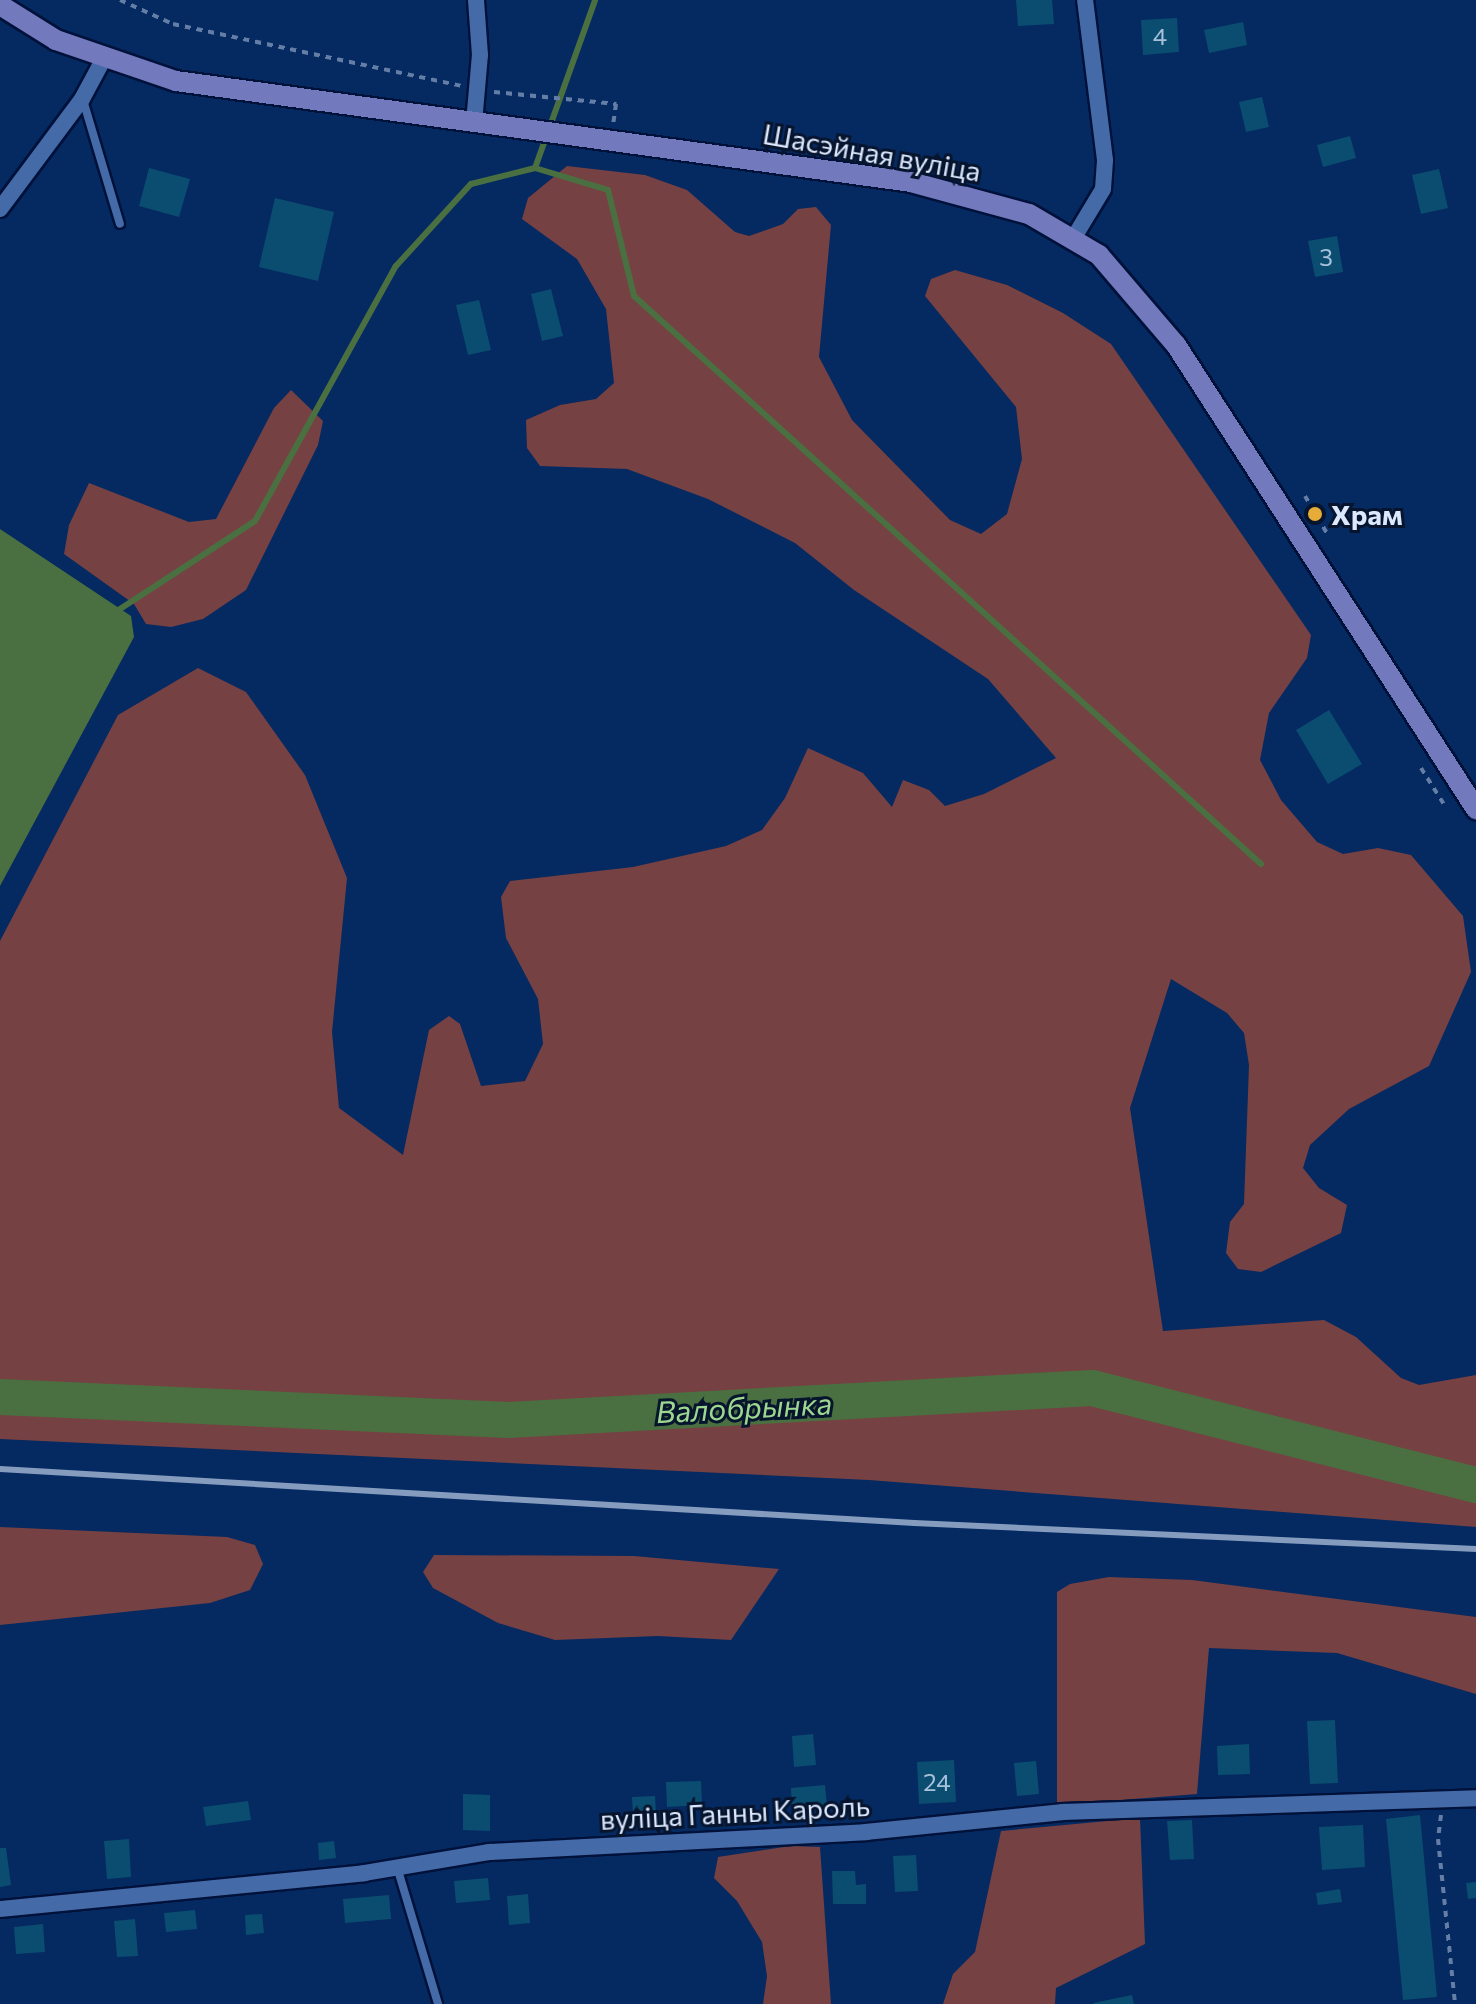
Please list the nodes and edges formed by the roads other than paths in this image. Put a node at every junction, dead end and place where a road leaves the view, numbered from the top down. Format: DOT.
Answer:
graph roads {
  1 [pos="476,0"];
  2 [pos="1085,0"];
  3 [pos="0,5"];
  4 [pos="103,60"];
  5 [pos="82,99"];
  6 [pos="479,123"];
  7 [pos="0,209"];
  8 [pos="120,224"];
  9 [pos="1073,239"];
  10 [pos="1476,809"];
  11 [pos="1476,1798"];
  12 [pos="396,1867"];
  13 [pos="0,1909"];
  14 [pos="438,2004"];
  1 -- 6 [label="street"];
  2 -- 9 [label="street"];
  3 -- 4 [label="main road, Шасэйная вуліца"];
  4 -- 5 [label="street"];
  4 -- 6 [label="main road, Шасэйная вуліца"];
  5 -- 7 [label="street"];
  5 -- 8 [label="lane"];
  6 -- 9 [label="main road, Шасэйная вуліца"];
  9 -- 10 [label="main road, Шасэйная вуліца"];
  11 -- 12 [label="street, вуліца Ганны Кароль"];
  12 -- 13 [label="street, вуліца Ганны Кароль"];
  12 -- 14 [label="lane"];
}
